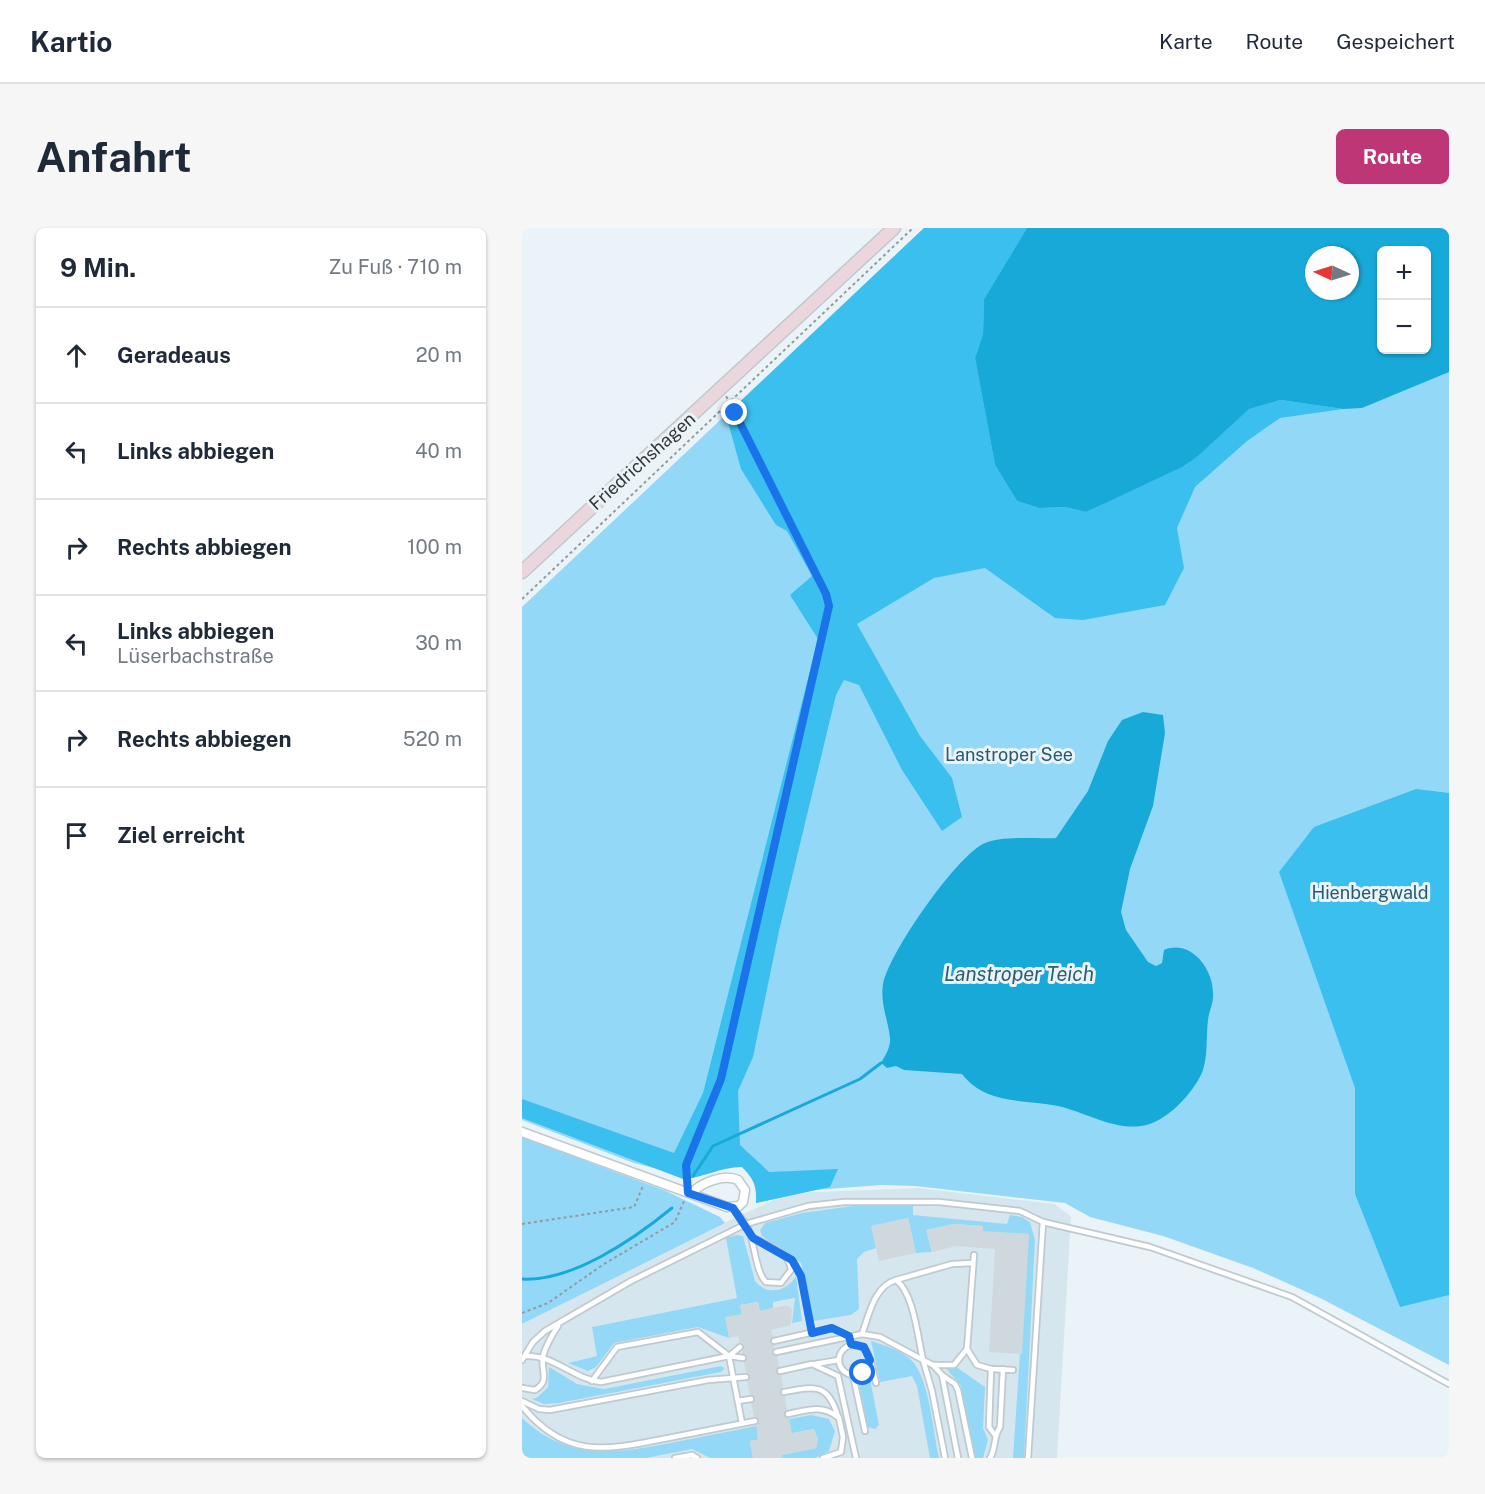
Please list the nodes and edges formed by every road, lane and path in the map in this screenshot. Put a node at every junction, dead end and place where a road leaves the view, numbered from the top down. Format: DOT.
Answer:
graph roads {
  1 [pos="894,228"];
  2 [pos="913,228"];
  3 [pos="730,402"];
  4 [pos="522,572"];
  5 [pos="522,599"];
  6 [pos="522,1132"];
  7 [pos="646,1178"];
  8 [pos="689,1193"];
  9 [pos="733,1208"];
  10 [pos="1043,1222"];
  11 [pos="522,1224"];
  12 [pos="746,1224"];
  13 [pos="753,1238"];
  14 [pos="974,1255"];
  15 [pos="788,1260"];
  16 [pos="973,1263"];
  17 [pos="896,1280"];
  18 [pos="522,1313"];
  19 [pos="559,1323"];
  20 [pos="812,1333"];
  21 [pos="862,1334"];
  22 [pos="849,1336"];
  23 [pos="774,1341"];
  24 [pos="851,1344"];
  25 [pos="740,1347"];
  26 [pos="967,1349"];
  27 [pos="776,1352"];
  28 [pos="869,1355"];
  29 [pos="729,1356"];
  30 [pos="523,1357"];
  31 [pos="542,1358"];
  32 [pos="743,1359"];
  33 [pos="839,1360"];
  34 [pos="922,1360"];
  35 [pos="812,1364"];
  36 [pos="933,1365"];
  37 [pos="991,1369"];
  38 [pos="1003,1369"];
  39 [pos="1012,1370"];
  40 [pos="780,1371"];
  41 [pos="853,1375"];
  42 [pos="942,1375"];
  43 [pos="746,1377"];
  44 [pos="734,1380"];
  45 [pos="592,1382"];
  46 [pos="876,1383"];
  47 [pos="1449,1384"];
  48 [pos="522,1388"];
  49 [pos="784,1392"];
  50 [pos="750,1399"];
  51 [pos="522,1401"];
  52 [pos="738,1401"];
  53 [pos="522,1406"];
  54 [pos="788,1414"];
  55 [pos="839,1419"];
  56 [pos="755,1421"];
  57 [pos="742,1423"];
  58 [pos="865,1431"];
  59 [pos="995,1435"];
  60 [pos="842,1452"];
  61 [pos="675,1458"];
  62 [pos="697,1458"];
  63 [pos="823,1458"];
  64 [pos="838,1458"];
  65 [pos="856,1458"];
  66 [pos="945,1458"];
  67 [pos="958,1458"];
  68 [pos="972,1458"];
  69 [pos="990,1458"];
  70 [pos="1028,1458"];
  1 -- 4 [label="main road, Friedrichshagen"];
  2 -- 3 [label="path"];
  3 -- 5 [label="path"];
  3 -- 8 [label="path"];
  6 -- 7 [label="street"];
  7 -- 8 [label="street"];
  7 -- 11 [label="path"];
  8 -- 9 [label="street"];
  8 -- 9 [label="street"];
  8 -- 18 [label="path"];
  9 -- 12 [label="lane"];
  10 -- 12 [label="lane"];
  10 -- 47 [label="lane"];
  10 -- 70 [label="lane"];
  12 -- 13 [label="lane"];
  12 -- 19 [label="lane"];
  13 -- 15 [label="lane"];
  13 -- 15 [label="lane"];
  14 -- 16 [label="lane"];
  15 -- 20 [label="lane"];
  16 -- 17 [label="lane"];
  16 -- 26 [label="lane"];
  17 -- 21 [label="lane"];
  17 -- 34 [label="lane"];
  19 -- 30 [label="lane"];
  19 -- 31 [label="lane"];
  20 -- 22 [label="lane"];
  20 -- 23 [label="lane"];
  21 -- 22 [label="lane"];
  21 -- 34 [label="lane"];
  22 -- 24 [label="lane"];
  22 -- 27 [label="lane"];
  24 -- 28 [label="lane"];
  24 -- 33 [label="lane"];
  25 -- 29 [label="lane"];
  26 -- 36 [label="lane"];
  26 -- 37 [label="lane"];
  28 -- 41 [label="lane"];
  28 -- 46 [label="lane"];
  29 -- 32 [label="lane"];
  29 -- 44 [label="lane"];
  29 -- 45 [label="lane"];
  29 -- 45 [label="lane"];
  30 -- 31 [label="lane"];
  31 -- 45 [label="lane"];
  31 -- 48 [label="lane"];
  33 -- 35 [label="lane"];
  33 -- 41 [label="lane"];
  34 -- 36 [label="lane"];
  34 -- 66 [label="lane"];
  35 -- 40 [label="lane"];
  35 -- 65 [label="lane"];
  36 -- 42 [label="lane"];
  37 -- 38 [label="lane"];
  37 -- 59 [label="lane"];
  38 -- 39 [label="lane"];
  38 -- 59 [label="lane"];
  41 -- 58 [label="lane"];
  42 -- 67 [label="lane"];
  42 -- 68 [label="lane"];
  43 -- 44 [label="lane"];
  44 -- 51 [label="lane"];
  44 -- 52 [label="lane"];
  49 -- 55 [label="lane"];
  50 -- 52 [label="lane"];
  52 -- 57 [label="lane"];
  53 -- 57 [label="lane"];
  54 -- 55 [label="lane"];
  55 -- 60 [label="lane"];
  56 -- 57 [label="lane"];
  59 -- 69 [label="lane"];
  60 -- 63 [label="lane"];
  60 -- 64 [label="lane"];
  61 -- 62 [label="lane"];
}
